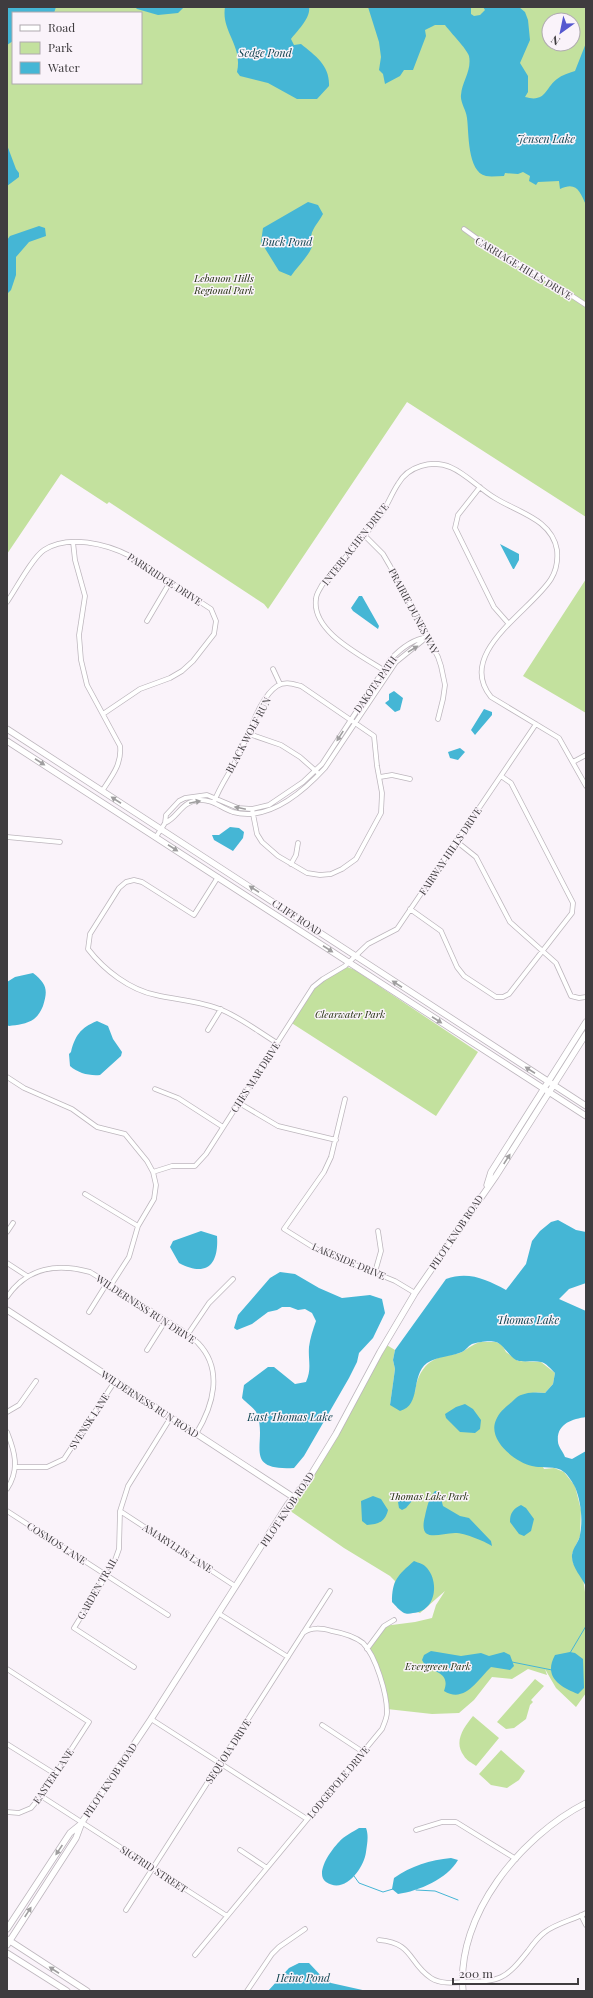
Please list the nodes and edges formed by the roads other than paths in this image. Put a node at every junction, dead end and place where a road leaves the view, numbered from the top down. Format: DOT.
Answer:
graph roads {
  1 [pos="464,229"];
  2 [pos="586,305"];
  3 [pos="480,488"];
  4 [pos="364,535"];
  5 [pos="73,542"];
  6 [pos="170,582"];
  7 [pos="7,602"];
  8 [pos="147,621"];
  9 [pos="508,623"];
  10 [pos="428,636"];
  11 [pos="273,669"];
  12 [pos="383,670"];
  13 [pos="388,673"];
  14 [pos="280,684"];
  15 [pos="103,714"];
  16 [pos="351,719"];
  17 [pos="438,719"];
  18 [pos="355,722"];
  19 [pos="536,724"];
  20 [pos="7,729"];
  21 [pos="249,734"];
  22 [pos="7,741"];
  23 [pos="586,755"];
  24 [pos="573,762"];
  25 [pos="318,772"];
  26 [pos="501,776"];
  27 [pos="380,777"];
  28 [pos="410,779"];
  29 [pos="586,786"];
  30 [pos="102,791"];
  31 [pos="216,797"];
  32 [pos="214,802"];
  33 [pos="252,809"];
  34 [pos="253,815"];
  35 [pos="165,823"];
  36 [pos="161,829"];
  37 [pos="7,837"];
  38 [pos="156,837"];
  39 [pos="456,841"];
  40 [pos="60,842"];
  41 [pos="298,843"];
  42 [pos="290,864"];
  43 [pos="218,877"];
  44 [pos="410,909"];
  45 [pos="543,950"];
  46 [pos="356,956"];
  47 [pos="348,962"];
  48 [pos="586,997"];
  49 [pos="221,1010"];
  50 [pos="586,1022"];
  51 [pos="208,1030"];
  52 [pos="586,1034"];
  53 [pos="277,1043"];
  54 [pos="7,1077"];
  55 [pos="548,1081"];
  56 [pos="554,1085"];
  57 [pos="155,1089"];
  58 [pos="544,1089"];
  59 [pos="550,1093"];
  60 [pos="345,1099"];
  61 [pos="239,1103"];
  62 [pos="586,1106"];
  63 [pos="586,1116"];
  64 [pos="223,1126"];
  65 [pos="336,1140"];
  66 [pos="153,1172"];
  67 [pos="484,1190"];
  68 [pos="86,1194"];
  69 [pos="13,1223"];
  70 [pos="138,1226"];
  71 [pos="378,1231"];
  72 [pos="7,1232"];
  73 [pos="7,1263"];
  74 [pos="375,1272"];
  75 [pos="27,1276"];
  76 [pos="233,1279"];
  77 [pos="111,1285"];
  78 [pos="415,1293"];
  79 [pos="7,1297"];
  80 [pos="7,1310"];
  81 [pos="89,1312"];
  82 [pos="166,1320"];
  83 [pos="188,1334"];
  84 [pos="147,1350"];
  85 [pos="36,1380"];
  86 [pos="115,1381"];
  87 [pos="7,1412"];
  88 [pos="171,1417"];
  89 [pos="7,1432"];
  90 [pos="196,1434"];
  91 [pos="16,1467"];
  92 [pos="7,1488"];
  93 [pos="294,1497"];
  94 [pos="7,1511"];
  95 [pos="120,1511"];
  96 [pos="107,1576"];
  97 [pos="235,1586"];
  98 [pos="330,1591"];
  99 [pos="218,1613"];
  100 [pos="168,1615"];
  101 [pos="394,1620"];
  102 [pos="303,1633"];
  103 [pos="368,1649"];
  104 [pos="288,1657"];
  105 [pos="134,1667"];
  106 [pos="7,1669"];
  107 [pos="151,1719"];
  108 [pos="322,1725"];
  109 [pos="7,1744"];
  110 [pos="363,1752"];
  111 [pos="220,1763"];
  112 [pos="55,1774"];
  113 [pos="41,1796"];
  114 [pos="586,1803"];
  115 [pos="7,1812"];
  116 [pos="308,1819"];
  117 [pos="82,1822"];
  118 [pos="416,1830"];
  119 [pos="240,1850"];
  120 [pos="516,1859"];
  121 [pos="153,1868"];
  122 [pos="267,1868"];
  123 [pos="126,1910"];
  124 [pos="586,1913"];
  125 [pos="582,1915"];
  126 [pos="227,1916"];
  127 [pos="586,1925"];
  128 [pos="7,1929"];
  129 [pos="305,1929"];
  130 [pos="379,1940"];
  131 [pos="8,1942"];
  132 [pos="7,1953"];
  133 [pos="195,1955"];
  134 [pos="462,1982"];
  135 [pos="85,1990"];
  136 [pos="67,1991"];
  137 [pos="246,1991"];
  138 [pos="463,1991"];
  1 -- 2 [label="street, CARRIAGE HILLS DRIVE"];
  3 -- 4 [label="street, INTERLACHEN DRIVE"];
  3 -- 9 [label="street"];
  3 -- 9 [label="street, INTERLACHEN DRIVE"];
  4 -- 10 [label="street, PRAIRIE DUNES WAY"];
  4 -- 12 [label="street, INTERLACHEN DRIVE"];
  5 -- 6 [label="street, PARKRIDGE DRIVE"];
  5 -- 7 [label="street, PARKRIDGE DRIVE"];
  5 -- 15 [label="street"];
  6 -- 8 [label="street"];
  6 -- 15 [label="street, PARKRIDGE DRIVE"];
  9 -- 19 [label="street, INTERLACHEN DRIVE"];
  10 -- 12 [label="street, DAKOTA PATH"];
  13 -- 10 [label="street, DAKOTA PATH, one-way"];
  10 -- 17 [label="street, PRAIRIE DUNES WAY"];
  11 -- 14 [label="street"];
  12 -- 13 [label="street, INTERLACHEN DRIVE"];
  12 -- 16 [label="street, DAKOTA PATH"];
  13 -- 18 [label="street, DAKOTA PATH"];
  14 -- 16 [label="street"];
  14 -- 21 [label="street, BLACK WOLF RUN"];
  15 -- 30 [label="street"];
  16 -- 18 [label="street"];
  16 -- 25 [label="street, DAKOTA PATH, one-way"];
  18 -- 25 [label="street, DAKOTA PATH"];
  18 -- 27 [label="street"];
  19 -- 24 [label="street, INTERLACHEN DRIVE"];
  19 -- 26 [label="street, FAIRWAY HILLS DRIVE"];
  20 -- 30 [label="main road, CLIFF ROAD"];
  21 -- 25 [label="street"];
  21 -- 31 [label="street, BLACK WOLF RUN"];
  22 -- 38 [label="main road, CLIFF ROAD, one-way"];
  23 -- 24 [label="street"];
  24 -- 29 [label="street, INTERLACHEN DRIVE"];
  25 -- 33 [label="street, DAKOTA PATH"];
  25 -- 34 [label="street, DAKOTA PATH"];
  26 -- 39 [label="street, FAIRWAY HILLS DRIVE"];
  26 -- 45 [label="street"];
  27 -- 28 [label="street"];
  27 -- 42 [label="street"];
  36 -- 30 [label="main road, CLIFF ROAD, one-way"];
  31 -- 32 [label="street, BLACK WOLF RUN"];
  33 -- 31 [label="street, DAKOTA PATH, one-way"];
  31 -- 35 [label="street, DAKOTA PATH"];
  32 -- 34 [label="street, DAKOTA PATH"];
  35 -- 32 [label="street, DAKOTA PATH, one-way"];
  33 -- 34 [label="street"];
  34 -- 42 [label="street"];
  35 -- 36 [label="street, DAKOTA PATH"];
  36 -- 38 [label="street, DAKOTA PATH"];
  46 -- 36 [label="main road, CLIFF ROAD, one-way"];
  37 -- 40 [label="street"];
  38 -- 43 [label="main road, CLIFF ROAD, one-way"];
  39 -- 44 [label="street, FAIRWAY HILLS DRIVE"];
  39 -- 45 [label="street"];
  41 -- 42 [label="street"];
  43 -- 47 [label="main road, CLIFF ROAD, one-way"];
  43 -- 49 [label="street"];
  44 -- 45 [label="street"];
  44 -- 46 [label="street, FAIRWAY HILLS DRIVE"];
  45 -- 48 [label="street"];
  46 -- 47 [label="street, FAIRWAY HILLS DRIVE"];
  55 -- 46 [label="main road, CLIFF ROAD, one-way"];
  47 -- 53 [label="street, CHES MAR DRIVE"];
  47 -- 58 [label="main road, CLIFF ROAD, one-way"];
  49 -- 51 [label="street"];
  49 -- 53 [label="street"];
  50 -- 55 [label="main road, PILOT KNOB ROAD"];
  52 -- 56 [label="main road, PILOT KNOB ROAD"];
  53 -- 61 [label="street, CHES MAR DRIVE"];
  54 -- 66 [label="street"];
  55 -- 56 [label="main road, CLIFF ROAD"];
  55 -- 58 [label="main road, PILOT KNOB ROAD"];
  56 -- 59 [label="main road, PILOT KNOB ROAD"];
  56 -- 62 [label="main road, CLIFF ROAD"];
  57 -- 64 [label="street"];
  58 -- 59 [label="main road, CLIFF ROAD"];
  58 -- 67 [label="main road, PILOT KNOB ROAD"];
  59 -- 63 [label="main road, CLIFF ROAD"];
  67 -- 59 [label="main road, PILOT KNOB ROAD, one-way"];
  60 -- 65 [label="street"];
  61 -- 64 [label="street, CHES MAR DRIVE"];
  61 -- 65 [label="street"];
  64 -- 66 [label="street, CHES MAR DRIVE"];
  65 -- 74 [label="street, LAKESIDE DRIVE"];
  66 -- 70 [label="street"];
  67 -- 78 [label="main road, PILOT KNOB ROAD"];
  68 -- 70 [label="street"];
  69 -- 72 [label="street"];
  70 -- 77 [label="street"];
  71 -- 74 [label="street"];
  73 -- 75 [label="street"];
  74 -- 78 [label="street, LAKESIDE DRIVE"];
  75 -- 77 [label="street, WILDERNESS RUN DRIVE"];
  75 -- 79 [label="street, WILDERNESS RUN DRIVE"];
  76 -- 83 [label="street"];
  77 -- 81 [label="street"];
  77 -- 82 [label="street, WILDERNESS RUN DRIVE"];
  78 -- 93 [label="main road, PILOT KNOB ROAD"];
  80 -- 86 [label="main road, WILDERNESS RUN ROAD"];
  82 -- 83 [label="street, WILDERNESS RUN DRIVE"];
  82 -- 84 [label="street"];
  83 -- 90 [label="street, WILDERNESS RUN DRIVE"];
  85 -- 87 [label="street"];
  86 -- 88 [label="main road, WILDERNESS RUN ROAD"];
  86 -- 91 [label="street, SVENSK LANE"];
  88 -- 90 [label="main road, WILDERNESS RUN ROAD"];
  88 -- 95 [label="street, GARDEN TRAIL"];
  89 -- 91 [label="street"];
  90 -- 93 [label="main road, WILDERNESS RUN ROAD"];
  91 -- 92 [label="street"];
  93 -- 97 [label="main road, PILOT KNOB ROAD"];
  94 -- 96 [label="street, COSMOS LANE"];
  95 -- 96 [label="street, GARDEN TRAIL"];
  95 -- 97 [label="street, AMARYLLIS LANE"];
  96 -- 100 [label="street, COSMOS LANE"];
  96 -- 105 [label="street, GARDEN TRAIL"];
  97 -- 99 [label="main road, PILOT KNOB ROAD"];
  98 -- 102 [label="street, SEQUOIA DRIVE"];
  99 -- 104 [label="street"];
  99 -- 107 [label="main road, PILOT KNOB ROAD"];
  101 -- 103 [label="street"];
  102 -- 103 [label="street"];
  102 -- 104 [label="street, SEQUOIA DRIVE"];
  103 -- 110 [label="street, LODGEPOLE DRIVE"];
  104 -- 111 [label="street, SEQUOIA DRIVE"];
  106 -- 112 [label="street, EASTER LANE"];
  107 -- 111 [label="street"];
  107 -- 117 [label="main road, PILOT KNOB ROAD"];
  108 -- 110 [label="street"];
  109 -- 112 [label="street"];
  110 -- 116 [label="street, LODGEPOLE DRIVE"];
  111 -- 116 [label="street"];
  111 -- 121 [label="street, SEQUOIA DRIVE"];
  112 -- 113 [label="street, EASTER LANE"];
  113 -- 115 [label="street, EASTER LANE"];
  113 -- 117 [label="street, SIGFRID STREET"];
  114 -- 120 [label="main road"];
  116 -- 122 [label="street, LODGEPOLE DRIVE"];
  117 -- 121 [label="street, SIGFRID STREET"];
  117 -- 128 [label="main road, PILOT KNOB ROAD, one-way"];
  131 -- 117 [label="main road, PILOT KNOB ROAD, one-way"];
  118 -- 120 [label="street"];
  119 -- 122 [label="street"];
  120 -- 134 [label="main road"];
  121 -- 123 [label="street, SEQUOIA DRIVE"];
  121 -- 126 [label="street, SIGFRID STREET"];
  122 -- 126 [label="street, LODGEPOLE DRIVE"];
  124 -- 125 [label="street"];
  125 -- 127 [label="street"];
  125 -- 134 [label="street"];
  126 -- 133 [label="street, LODGEPOLE DRIVE"];
  129 -- 137 [label="street"];
  130 -- 134 [label="street"];
  135 -- 131 [label="main road, one-way"];
  132 -- 136 [label="main road"];
  134 -- 138 [label="main road"];
}
